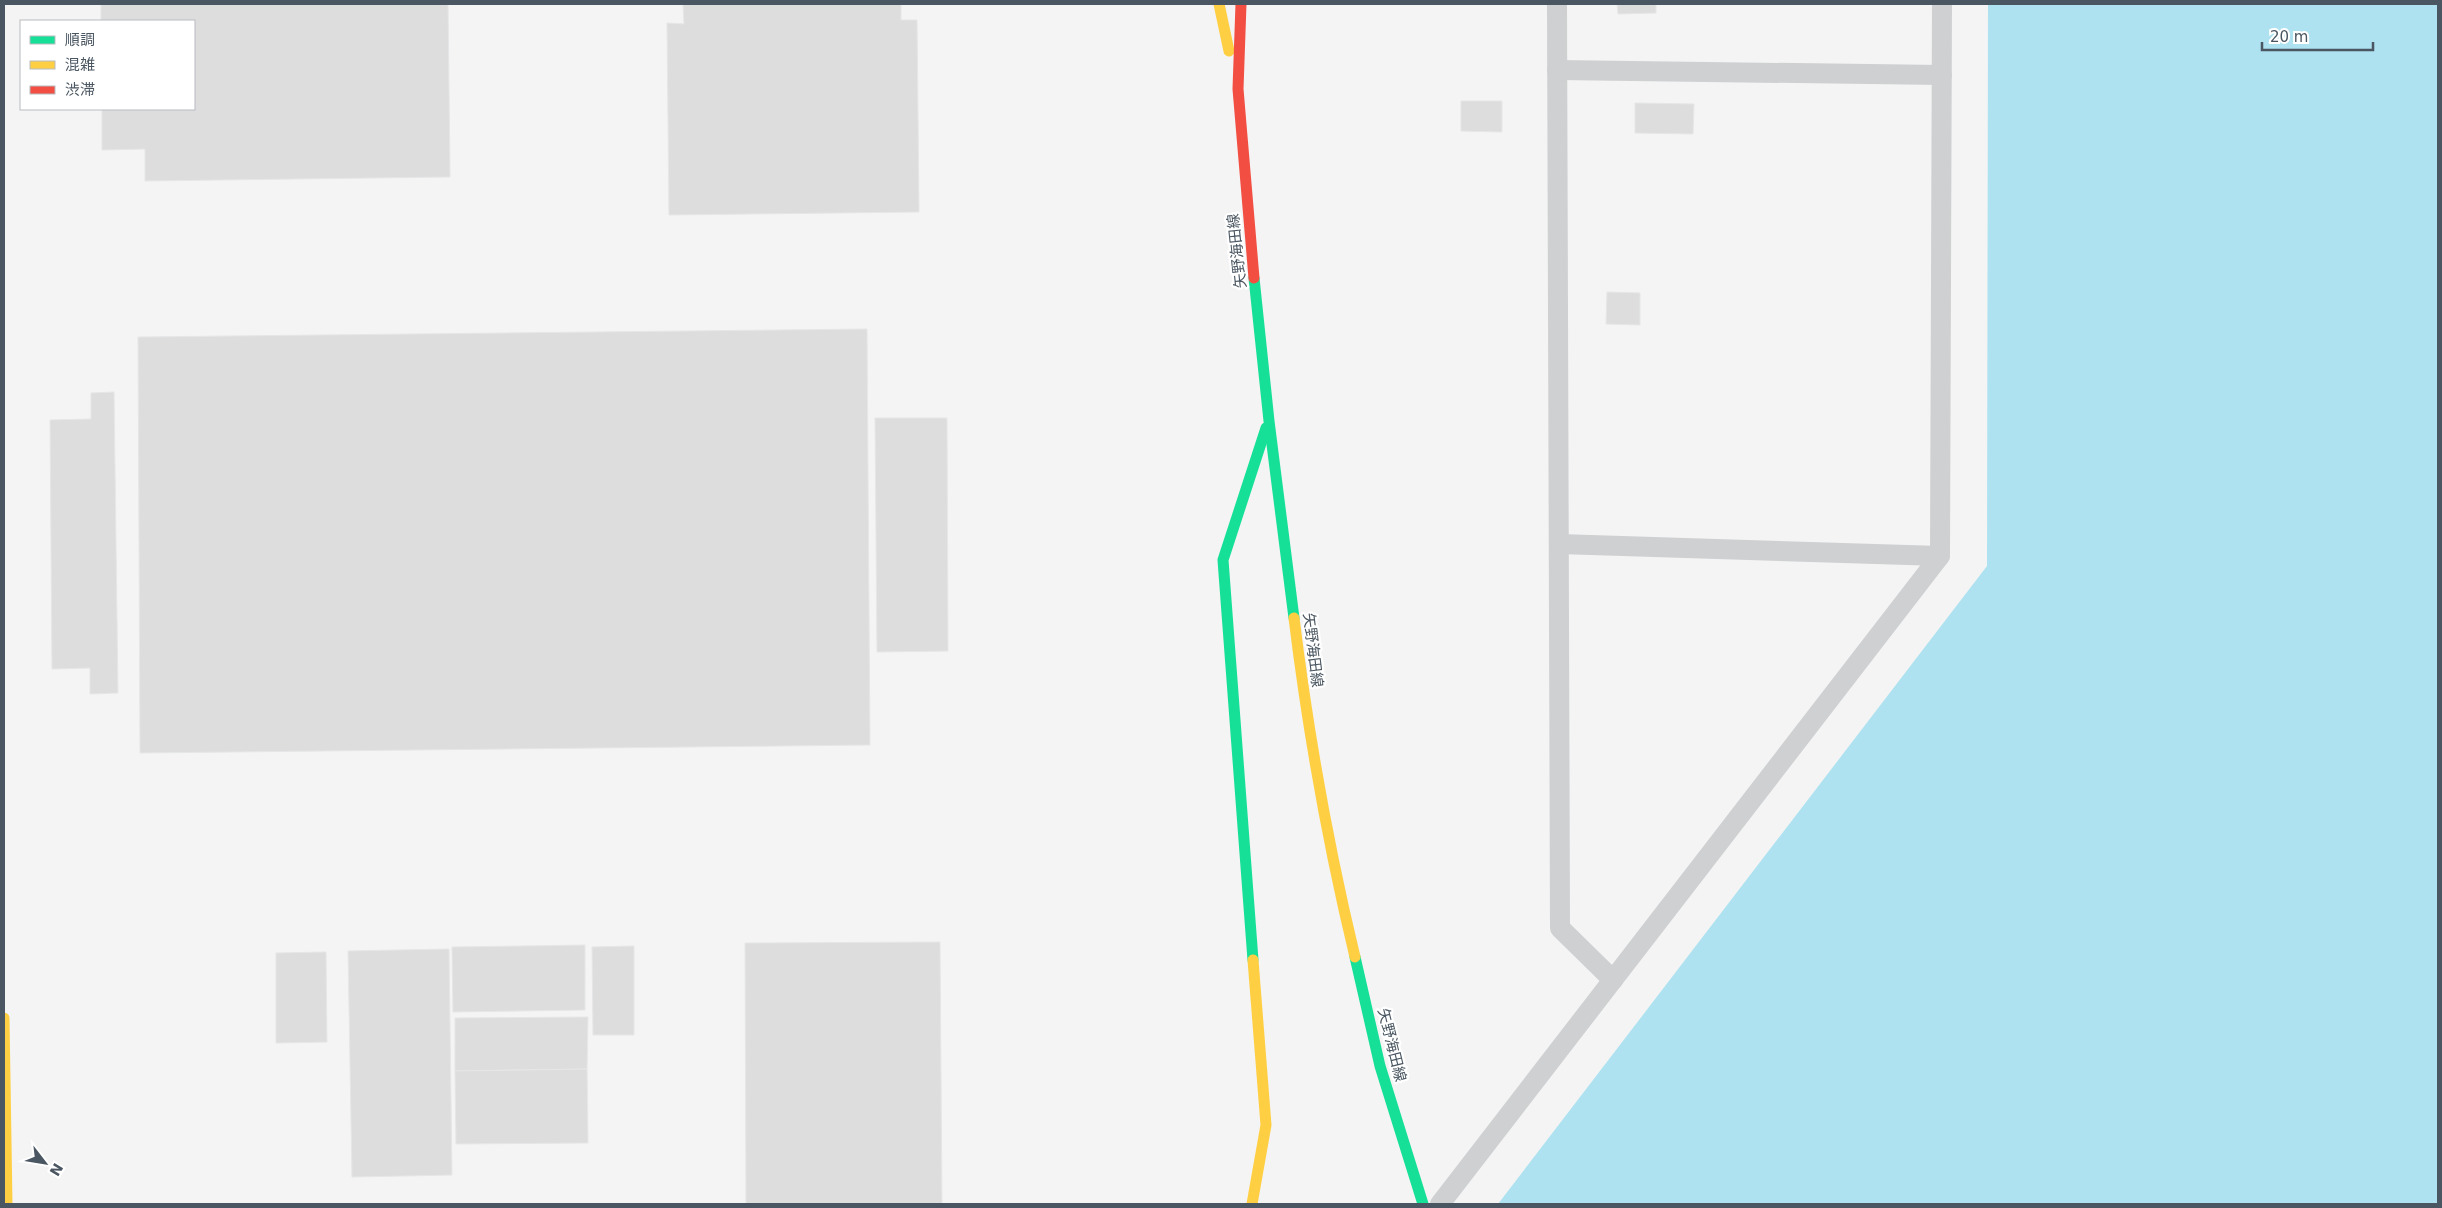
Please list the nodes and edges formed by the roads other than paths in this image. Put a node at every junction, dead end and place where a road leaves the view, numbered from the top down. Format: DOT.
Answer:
graph roads {
  1 [pos="1219,4"];
  2 [pos="1241,4"];
  3 [pos="1557,4"];
  4 [pos="1942,4"];
  5 [pos="1557,70"];
  6 [pos="1942,76"];
  7 [pos="1238,89"];
  8 [pos="1268,421"];
  9 [pos="1559,544"];
  10 [pos="1940,556"];
  11 [pos="1613,980"];
  12 [pos="4,1018"];
  13 [pos="7,1204"];
  14 [pos="1252,1204"];
  15 [pos="1423,1204"];
  16 [pos="1440,1204"];
  1 -- 7 [label="main road, 矢野海田線"];
  2 -- 7 [label="main road, 矢野海田線"];
  3 -- 5 [label="lane"];
  4 -- 6 [label="lane"];
  5 -- 6 [label="lane"];
  5 -- 9 [label="lane"];
  6 -- 10 [label="lane"];
  7 -- 8 [label="main road, 矢野海田線"];
  8 -- 14 [label="main road"];
  8 -- 15 [label="main road, 矢野海田線"];
  9 -- 10 [label="lane"];
  9 -- 11 [label="lane"];
  10 -- 11 [label="lane"];
  11 -- 16 [label="lane"];
  12 -- 13 [label="main road"];
}
